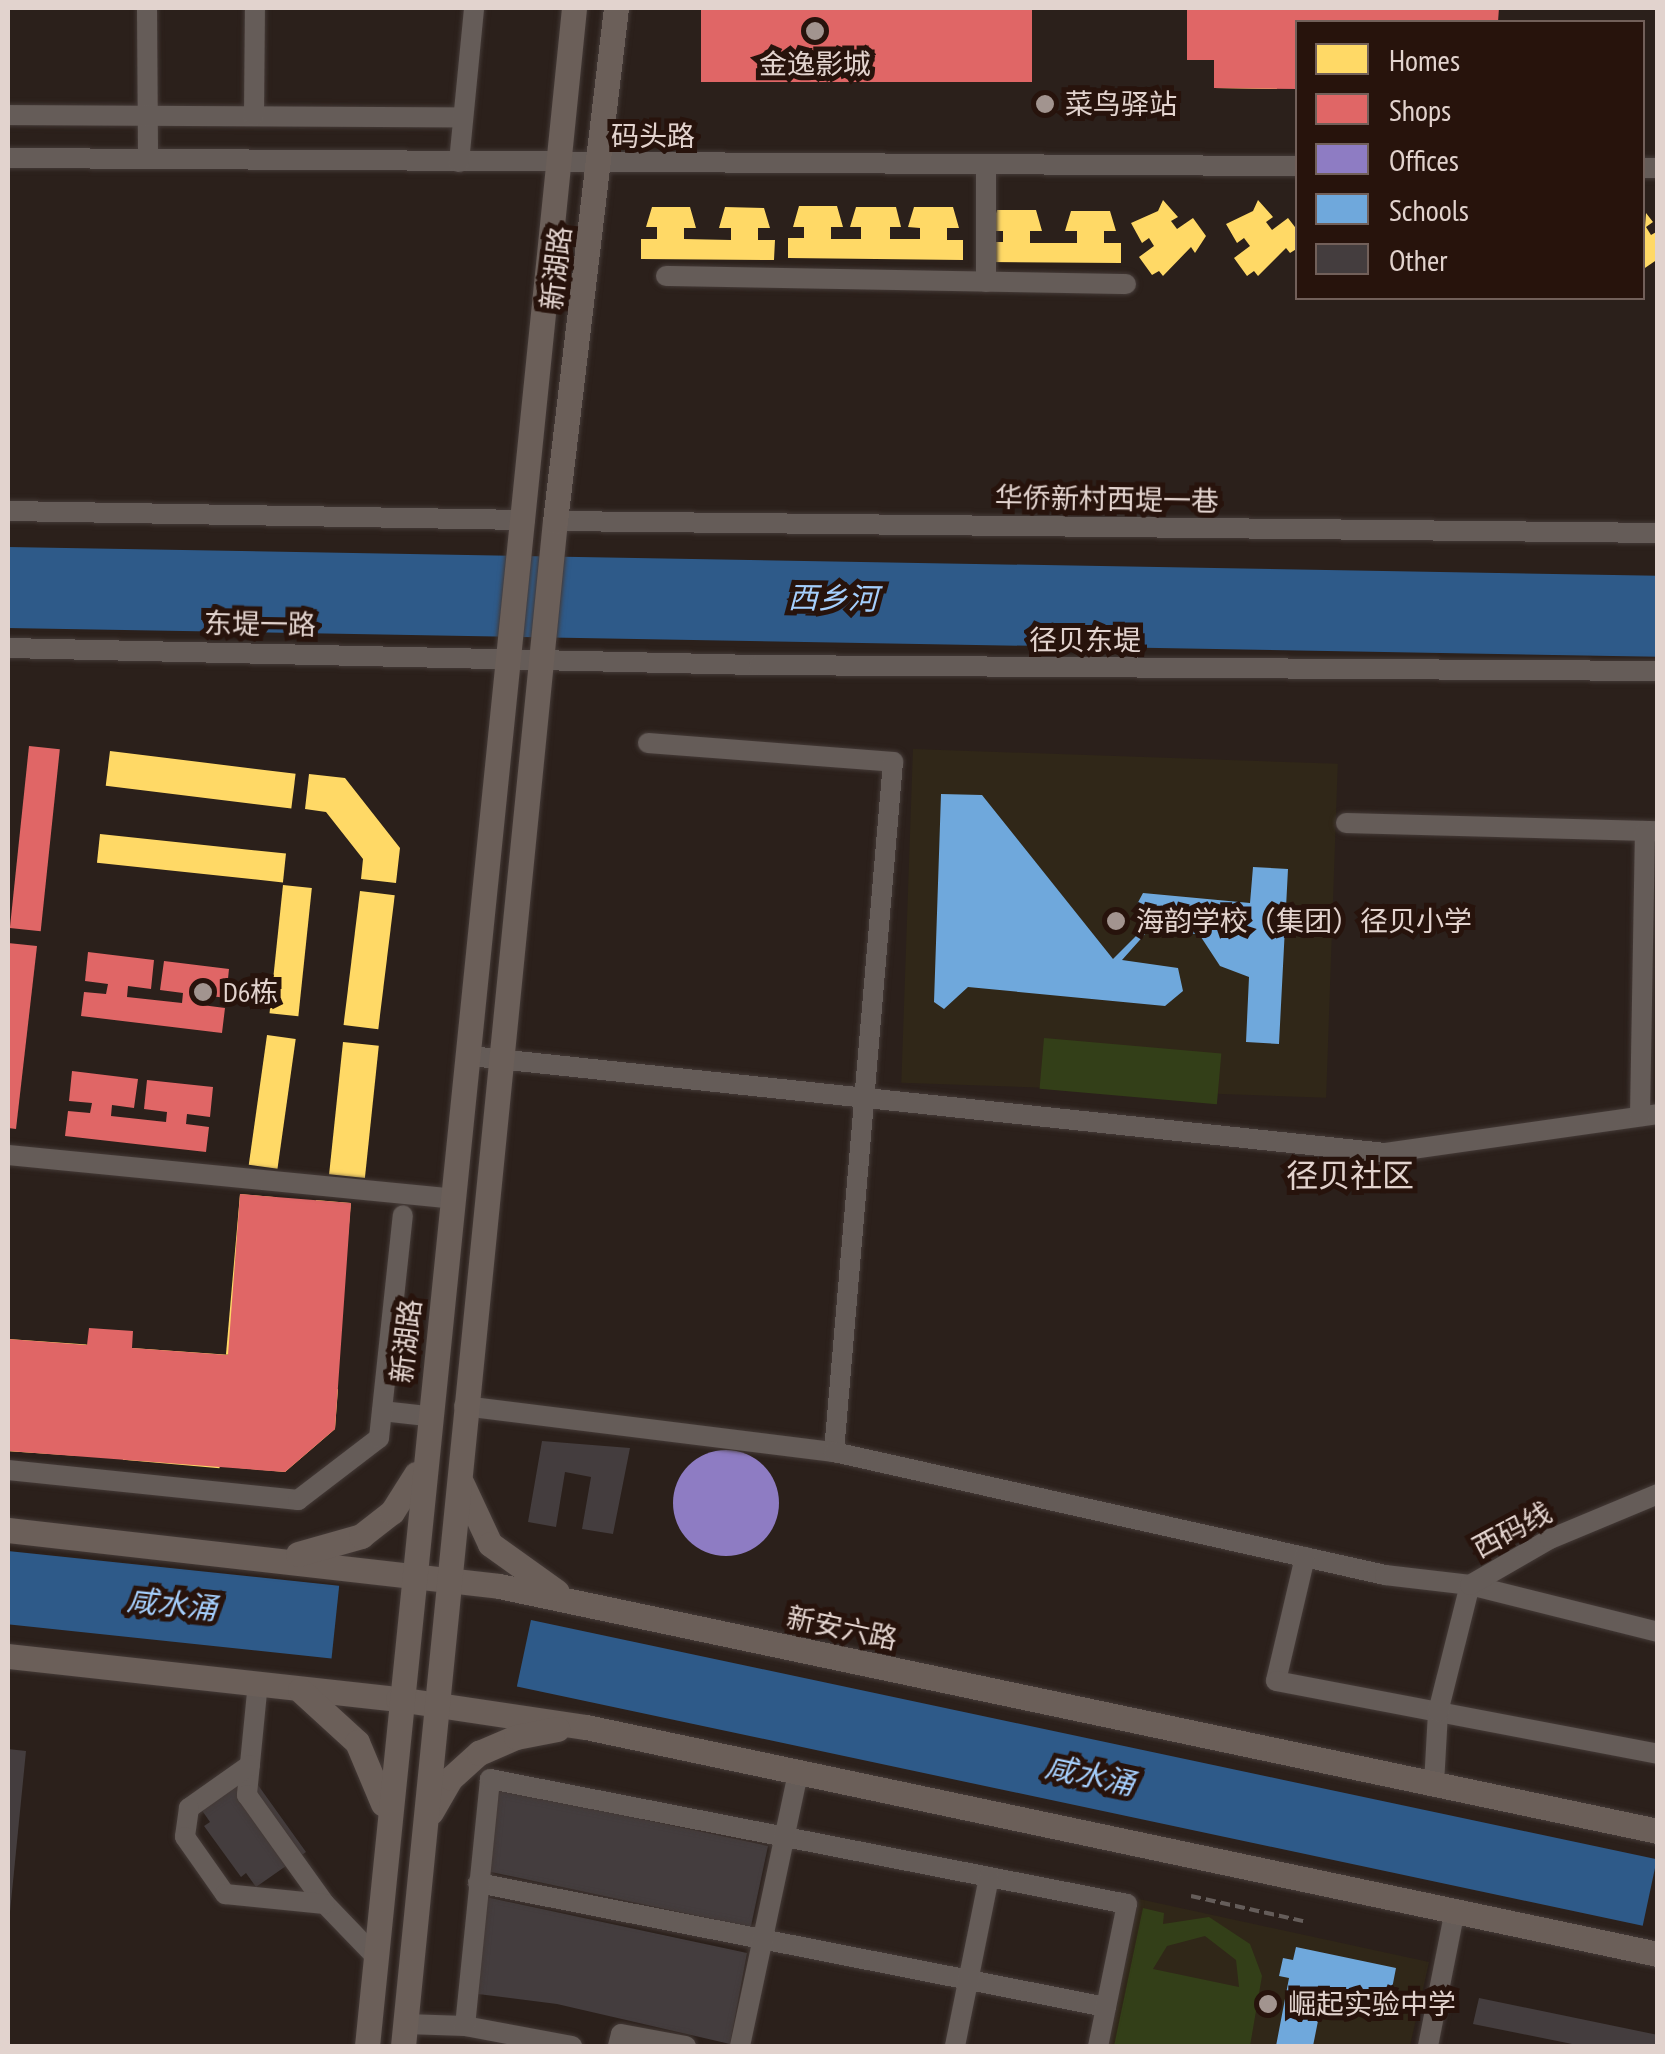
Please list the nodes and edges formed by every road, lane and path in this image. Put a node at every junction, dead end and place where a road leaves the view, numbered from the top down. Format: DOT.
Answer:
graph roads {
  1 [pos="148,8"];
  2 [pos="254,8"];
  3 [pos="474,8"];
  4 [pos="574,8"];
  5 [pos="616,8"];
  6 [pos="8,115"];
  7 [pos="148,116"];
  8 [pos="254,116"];
  9 [pos="464,117"];
  10 [pos="8,158"];
  11 [pos="148,158"];
  12 [pos="459,162"];
  13 [pos="559,163"];
  14 [pos="599,164"];
  15 [pos="986,165"];
  16 [pos="1295,166"];
  17 [pos="666,276"];
  18 [pos="986,282"];
  19 [pos="1126,284"];
  20 [pos="8,511"];
  21 [pos="525,528"];
  22 [pos="555,528"];
  23 [pos="1658,533"];
  24 [pos="8,648"];
  25 [pos="513,650"];
  26 [pos="543,650"];
  27 [pos="1658,672"];
  28 [pos="648,743"];
  29 [pos="1346,823"];
  30 [pos="1651,831"];
  31 [pos="470,1056"];
  32 [pos="500,1059"];
  33 [pos="868,1102"];
  34 [pos="1649,1115"];
  35 [pos="8,1155"];
  36 [pos="454,1199"];
  37 [pos="403,1214"];
  38 [pos="464,1406"];
  39 [pos="382,1411"];
  40 [pos="427,1416"];
  41 [pos="834,1452"];
  42 [pos="423,1456"];
  43 [pos="458,1465"];
  44 [pos="8,1470"];
  45 [pos="1658,1494"];
  46 [pos="8,1530"];
  47 [pos="1305,1557"];
  48 [pos="262,1559"];
  49 [pos="411,1574"];
  50 [pos="451,1579"];
  51 [pos="1470,1584"];
  52 [pos="574,1602"];
  53 [pos="1658,1632"];
  54 [pos="8,1656"];
  55 [pos="258,1682"];
  56 [pos="296,1688"];
  57 [pos="398,1699"];
  58 [pos="439,1704"];
  59 [pos="1438,1712"];
  60 [pos="586,1728"];
  61 [pos="1658,1754"];
  62 [pos="250,1765"];
  63 [pos="798,1772"];
  64 [pos="1434,1784"];
  65 [pos="386,1817"];
  66 [pos="426,1821"];
  67 [pos="1658,1831"];
  68 [pos="784,1837"];
  69 [pos="990,1877"];
  70 [pos="478,1882"];
  71 [pos="1191,1896"];
  72 [pos="326,1904"];
  73 [pos="1456,1910"];
  74 [pos="1303,1921"];
  75 [pos="762,1941"];
  76 [pos="1658,1954"];
  77 [pos="374,1955"];
  78 [pos="968,1981"];
  79 [pos="1106,2007"];
  80 [pos="465,2026"];
  81 [pos="404,2035"];
  82 [pos="367,2046"];
  83 [pos="572,2046"];
  84 [pos="618,2046"];
  85 [pos="686,2046"];
  86 [pos="740,2046"];
  87 [pos="956,2046"];
  88 [pos="1098,2046"];
  89 [pos="1428,2046"];
  1 -- 7 [label="street"];
  2 -- 8 [label="street"];
  3 -- 9 [label="street"];
  4 -- 13 [label="main road, 新湖路"];
  5 -- 14 [label="main road, 新湖路"];
  6 -- 7 [label="street"];
  7 -- 8 [label="street"];
  7 -- 11 [label="street"];
  8 -- 9 [label="street"];
  9 -- 12 [label="street"];
  10 -- 11 [label="street, 码头路"];
  11 -- 12 [label="street, 码头路"];
  12 -- 13 [label="street, 码头路"];
  13 -- 14 [label="street, 码头路"];
  13 -- 21 [label="main road, 新湖路"];
  14 -- 15 [label="street, 码头路"];
  14 -- 22 [label="main road, 新湖路"];
  15 -- 16 [label="street, 码头路"];
  15 -- 18 [label="street"];
  17 -- 18 [label="street"];
  18 -- 19 [label="street"];
  20 -- 21 [label="street"];
  21 -- 25 [label="main road, 新湖路"];
  22 -- 23 [label="street, 华侨新村西堤一巷"];
  22 -- 26 [label="main road, 新湖路"];
  24 -- 25 [label="street, 东堤一路"];
  25 -- 26 [label="street, 径贝东堤"];
  25 -- 31 [label="main road, 新湖路"];
  26 -- 27 [label="street, 径贝东堤"];
  26 -- 32 [label="main road"];
  28 -- 33 [label="street"];
  29 -- 30 [label="street"];
  30 -- 34 [label="street"];
  31 -- 32 [label="street"];
  31 -- 36 [label="main road, 新湖路"];
  32 -- 33 [label="street"];
  32 -- 38 [label="main road"];
  33 -- 34 [label="street"];
  33 -- 41 [label="street"];
  35 -- 36 [label="street"];
  36 -- 40 [label="main road, 新湖路"];
  37 -- 39 [label="street"];
  38 -- 41 [label="street"];
  38 -- 43 [label="main road"];
  39 -- 40 [label="street"];
  39 -- 44 [label="street"];
  40 -- 42 [label="main road, 新湖路"];
  41 -- 47 [label="street"];
  42 -- 48 [label="main road"];
  42 -- 49 [label="main road, 新湖路"];
  43 -- 50 [label="main road"];
  43 -- 52 [label="main road"];
  45 -- 51 [label="street, 西码线"];
  46 -- 48 [label="main road, 新安六路"];
  47 -- 51 [label="street"];
  47 -- 59 [label="street"];
  48 -- 49 [label="main road, 新安六路"];
  49 -- 50 [label="main road, 新安六路"];
  49 -- 57 [label="main road, 新湖路"];
  50 -- 52 [label="main road, 新安六路"];
  50 -- 58 [label="main road"];
  51 -- 53 [label="street"];
  51 -- 59 [label="street, 西码线"];
  52 -- 64 [label="main road, 新安六路"];
  54 -- 55 [label="main road"];
  55 -- 56 [label="main road"];
  55 -- 62 [label="street"];
  56 -- 57 [label="main road"];
  56 -- 65 [label="main road"];
  57 -- 58 [label="main road"];
  57 -- 65 [label="main road, 新湖路"];
  58 -- 60 [label="main road"];
  58 -- 66 [label="main road"];
  59 -- 61 [label="street"];
  59 -- 64 [label="street, 西码线"];
  60 -- 63 [label="main road"];
  60 -- 66 [label="main road"];
  62 -- 72 [label="street"];
  62 -- 72 [label="street"];
  63 -- 68 [label="street"];
  63 -- 73 [label="main road"];
  64 -- 67 [label="main road, 新安六路"];
  65 -- 77 [label="main road, 新湖路"];
  66 -- 81 [label="main road"];
  68 -- 69 [label="street"];
  68 -- 70 [label="street"];
  68 -- 75 [label="street"];
  69 -- 78 [label="street"];
  69 -- 79 [label="street"];
  70 -- 75 [label="street"];
  70 -- 80 [label="street"];
  71 -- 74 [label="path"];
  72 -- 77 [label="street"];
  73 -- 76 [label="main road"];
  73 -- 89 [label="street"];
  75 -- 78 [label="street"];
  75 -- 86 [label="street"];
  77 -- 82 [label="main road, 新湖路"];
  78 -- 79 [label="street"];
  78 -- 87 [label="street"];
  79 -- 88 [label="street"];
  80 -- 81 [label="street"];
  80 -- 83 [label="street"];
  84 -- 85 [label="street"];
}
